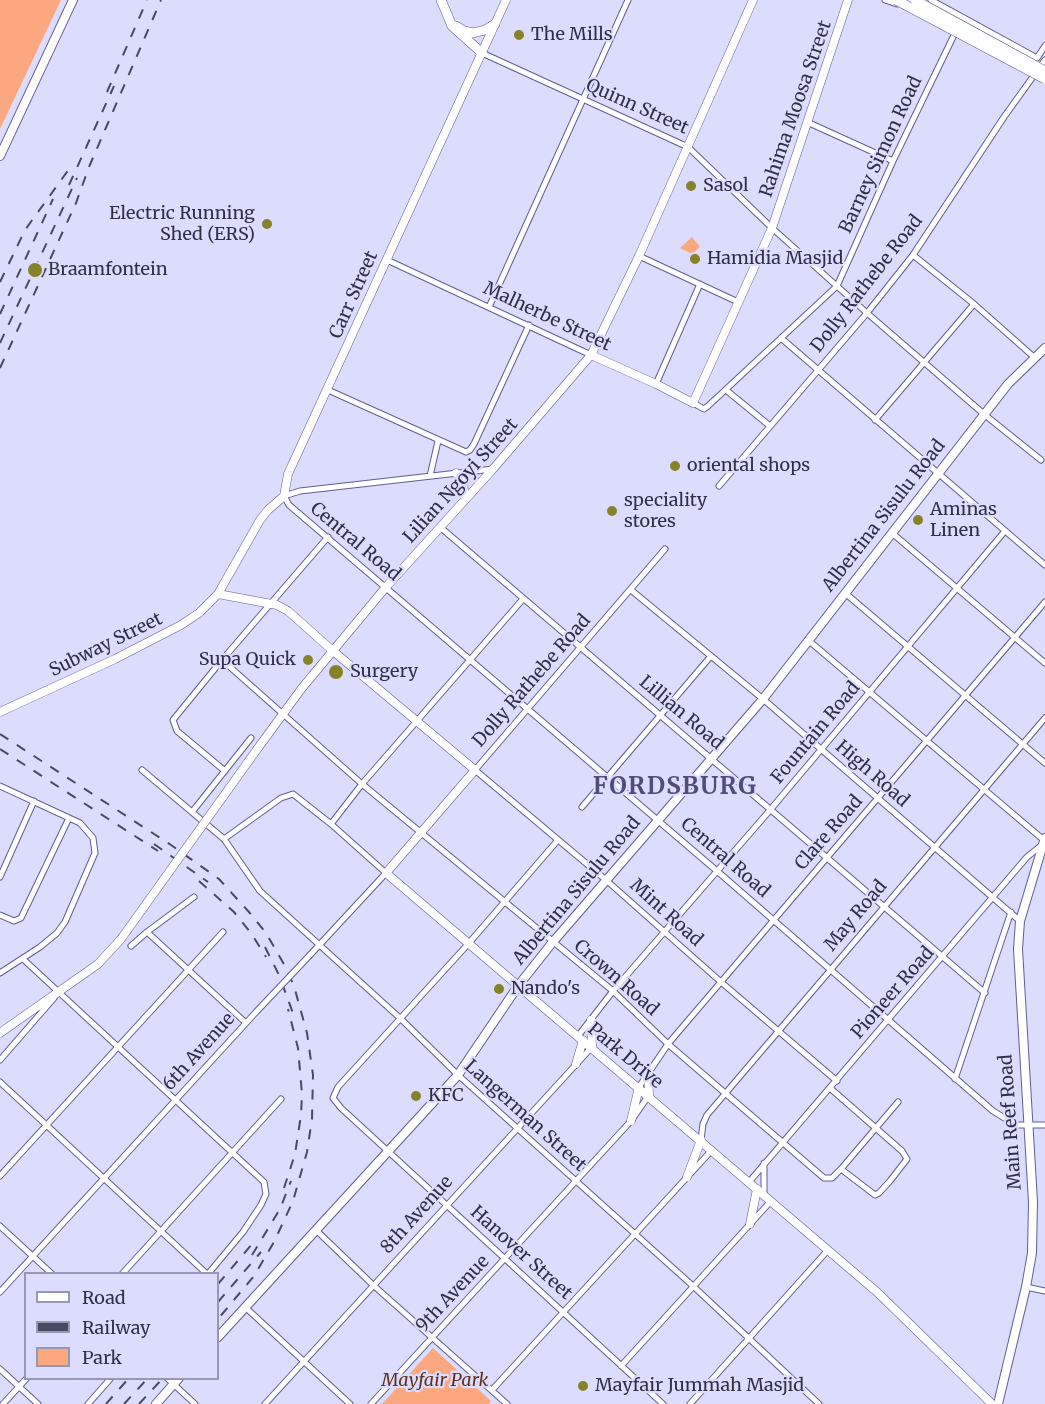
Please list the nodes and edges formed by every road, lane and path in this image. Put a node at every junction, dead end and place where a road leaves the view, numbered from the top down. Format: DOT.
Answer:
graph roads {
  1 [pos="73,0"];
  2 [pos="441,0"];
  3 [pos="506,0"];
  4 [pos="628,0"];
  5 [pos="753,0"];
  6 [pos="848,0"];
  7 [pos="885,0"];
  8 [pos="896,0"];
  9 [pos="915,0"];
  10 [pos="931,0"];
  11 [pos="449,21"];
  12 [pos="495,24"];
  13 [pos="959,24"];
  14 [pos="1045,46"];
  15 [pos="482,53"];
  16 [pos="1045,60"];
  17 [pos="1043,70"];
  18 [pos="1045,79"];
  19 [pos="583,99"];
  20 [pos="807,122"];
  21 [pos="688,147"];
  22 [pos="0,156"];
  23 [pos="893,161"];
  24 [pos="772,228"];
  25 [pos="913,255"];
  26 [pos="639,256"];
  27 [pos="387,260"];
  28 [pos="700,284"];
  29 [pos="837,286"];
  30 [pos="738,302"];
  31 [pos="974,304"];
  32 [pos="489,307"];
  33 [pos="867,313"];
  34 [pos="529,325"];
  35 [pos="781,338"];
  36 [pos="1045,348"];
  37 [pos="591,354"];
  38 [pos="1035,358"];
  39 [pos="924,362"];
  40 [pos="818,370"];
  41 [pos="656,384"];
  42 [pos="726,390"];
  43 [pos="330,392"];
  44 [pos="693,403"];
  45 [pos="985,415"];
  46 [pos="875,420"];
  47 [pos="770,426"];
  48 [pos="438,441"];
  49 [pos="1041,460"];
  50 [pos="493,469"];
  51 [pos="456,473"];
  52 [pos="938,473"];
  53 [pos="430,476"];
  54 [pos="719,486"];
  55 [pos="284,496"];
  56 [pos="465,499"];
  57 [pos="440,526"];
  58 [pos="1005,531"];
  59 [pos="891,533"];
  60 [pos="328,537"];
  61 [pos="665,549"];
  62 [pos="1045,565"];
  63 [pos="386,587"];
  64 [pos="957,587"];
  65 [pos="631,590"];
  66 [pos="218,594"];
  67 [pos="844,594"];
  68 [pos="523,599"];
  69 [pos="1045,602"];
  70 [pos="271,603"];
  71 [pos="1014,638"];
  72 [pos="808,640"];
  73 [pos="908,646"];
  74 [pos="580,647"];
  75 [pos="333,651"];
  76 [pos="711,657"];
  77 [pos="222,660"];
  78 [pos="470,660"];
  79 [pos="1045,663"];
  80 [pos="871,692"];
  81 [pos="965,696"];
  82 [pos="763,699"];
  83 [pos="528,709"];
  84 [pos="0,712"];
  85 [pos="282,712"];
  86 [pos="662,715"];
  87 [pos="1045,718"];
  88 [pos="417,721"];
  89 [pos="251,738"];
  90 [pos="927,742"];
  91 [pos="1022,744"];
  92 [pos="821,750"];
  93 [pos="711,758"];
  94 [pos="1045,762"];
  95 [pos="142,770"];
  96 [pos="475,770"];
  97 [pos="225,771"];
  98 [pos="607,778"];
  99 [pos="362,784"];
  100 [pos="0,786"];
  101 [pos="984,789"];
  102 [pos="878,799"];
  103 [pos="34,801"];
  104 [pos="582,807"];
  105 [pos="771,809"];
  106 [pos="192,812"];
  107 [pos="69,818"];
  108 [pos="658,820"];
  109 [pos="331,824"];
  110 [pos="421,833"];
  111 [pos="224,839"];
  112 [pos="558,840"];
  113 [pos="1044,841"];
  114 [pos="934,847"];
  115 [pos="827,858"];
  116 [pos="717,871"];
  117 [pos="386,873"];
  118 [pos="0,877"];
  119 [pos="606,880"];
  120 [pos="194,897"];
  121 [pos="994,897"];
  122 [pos="504,903"];
  123 [pos="884,906"];
  124 [pos="1011,912"];
  125 [pos="0,915"];
  126 [pos="774,920"];
  127 [pos="1020,921"];
  128 [pos="147,932"];
  129 [pos="223,932"];
  130 [pos="665,932"];
  131 [pos="469,943"];
  132 [pos="552,943"];
  133 [pos="320,944"];
  134 [pos="131,946"];
  135 [pos="943,958"];
  136 [pos="23,959"];
  137 [pos="189,969"];
  138 [pos="831,969"];
  139 [pos="0,973"];
  140 [pos="721,982"];
  141 [pos="518,986"];
  142 [pos="613,992"];
  143 [pos="58,993"];
  144 [pos="985,993"];
  145 [pos="400,1019"];
  146 [pos="591,1020"];
  147 [pos="889,1020"];
  148 [pos="246,1023"];
  149 [pos="778,1031"];
  150 [pos="0,1033"];
  151 [pos="580,1038"];
  152 [pos="668,1044"];
  153 [pos="117,1047"];
  154 [pos="592,1047"];
  155 [pos="0,1060"];
  156 [pos="576,1064"];
  157 [pos="648,1072"];
  158 [pos="458,1075"];
  159 [pos="955,1079"];
  160 [pos="837,1081"];
  161 [pos="0,1083"];
  162 [pos="639,1087"];
  163 [pos="830,1088"];
  164 [pos="725,1093"];
  165 [pos="649,1095"];
  166 [pos="176,1099"];
  167 [pos="282,1099"];
  168 [pos="898,1102"];
  169 [pos="631,1122"];
  170 [pos="1045,1125"];
  171 [pos="45,1126"];
  172 [pos="1029,1126"];
  173 [pos="517,1127"];
  174 [pos="875,1129"];
  175 [pos="700,1140"];
  176 [pos="783,1143"];
  177 [pos="712,1150"];
  178 [pos="389,1152"];
  179 [pos="232,1154"];
  180 [pos="764,1162"];
  181 [pos="841,1169"];
  182 [pos="0,1176"];
  183 [pos="687,1178"];
  184 [pos="103,1179"];
  185 [pos="575,1182"];
  186 [pos="749,1182"];
  187 [pos="757,1188"];
  188 [pos="764,1195"];
  189 [pos="771,1201"];
  190 [pos="447,1205"];
  191 [pos="750,1224"];
  192 [pos="0,1226"];
  193 [pos="317,1231"];
  194 [pos="161,1232"];
  195 [pos="634,1234"];
  196 [pos="828,1250"];
  197 [pos="33,1256"];
  198 [pos="505,1260"];
  199 [pos="50,1272"];
  200 [pos="124,1272"];
  201 [pos="205,1272"];
  202 [pos="209,1272"];
  203 [pos="373,1285"];
  204 [pos="693,1286"];
  205 [pos="1026,1287"];
  206 [pos="1045,1291"];
  207 [pos="0,1292"];
  208 [pos="245,1307"];
  209 [pos="564,1312"];
  210 [pos="219,1336"];
  211 [pos="433,1337"];
  212 [pos="748,1339"];
  213 [pos="304,1361"];
  214 [pos="621,1365"];
  215 [pos="0,1369"];
  216 [pos="25,1380"];
  217 [pos="109,1380"];
  218 [pos="173,1381"];
  219 [pos="19,1387"];
  220 [pos="492,1390"];
  221 [pos="3,1404"];
  222 [pos="38,1404"];
  223 [pos="88,1404"];
  224 [pos="156,1404"];
  225 [pos="195,1404"];
  226 [pos="265,1404"];
  227 [pos="350,1404"];
  228 [pos="371,1404"];
  229 [pos="507,1404"];
  230 [pos="663,1404"];
  231 [pos="690,1404"];
  232 [pos="819,1404"];
  233 [pos="992,1404"];
  234 [pos="998,1404"];
  1 -- 22 [label="main road"];
  2 -- 11 [label="highway"];
  3 -- 12 [label="street, Carr Street"];
  4 -- 19 [label="street"];
  5 -- 21 [label="street, Lilian Ngoyi Street"];
  6 -- 20 [label="street, Rahima Moosa Street"];
  7 -- 13 [label="street"];
  8 -- 18 [label="highway, bridge"];
  9 -- 17 [label="highway, bridge"];
  10 -- 14 [label="street"];
  11 -- 12 [label="highway"];
  11 -- 15 [label="highway"];
  12 -- 15 [label="street, Carr Street"];
  13 -- 17 [label="street"];
  13 -- 23 [label="street, Barney Simon Road"];
  15 -- 19 [label="street, Quinn Street"];
  15 -- 27 [label="street, Carr Street"];
  16 -- 17 [label="street, Dolly Rathebe Road"];
  17 -- 25 [label="street, Dolly Rathebe Road"];
  19 -- 21 [label="street, Quinn Street"];
  19 -- 32 [label="street"];
  20 -- 23 [label="street"];
  20 -- 24 [label="street, Rahima Moosa Street"];
  21 -- 24 [label="street, Quinn Street"];
  21 -- 26 [label="street, Lilian Ngoyi Street"];
  23 -- 29 [label="street, Barney Simon Road"];
  24 -- 29 [label="street, Quinn Street"];
  24 -- 30 [label="street, Rahima Moosa Street"];
  25 -- 31 [label="street"];
  25 -- 33 [label="street, Dolly Rathebe Road"];
  26 -- 28 [label="street"];
  26 -- 37 [label="street, Lilian Ngoyi Street"];
  27 -- 32 [label="street, Malherbe Street"];
  27 -- 43 [label="street, Carr Street"];
  28 -- 30 [label="street"];
  28 -- 41 [label="street"];
  29 -- 33 [label="street, Quinn Street"];
  29 -- 35 [label="street, Barney Simon Road"];
  30 -- 44 [label="street, Rahima Moosa Street"];
  31 -- 38 [label="street"];
  31 -- 39 [label="street"];
  32 -- 34 [label="street, Malherbe Street"];
  33 -- 39 [label="street, Quinn Street"];
  33 -- 40 [label="street, Dolly Rathebe Road"];
  34 -- 37 [label="street, Malherbe Street"];
  34 -- 48 [label="street"];
  35 -- 40 [label="street"];
  35 -- 42 [label="street, Barney Simon Road"];
  36 -- 38 [label="main road, Albertina Sisulu Road"];
  37 -- 41 [label="street, Malherbe Street"];
  37 -- 50 [label="street, Lilian Ngoyi Street"];
  38 -- 45 [label="main road, Albertina Sisulu Road"];
  39 -- 45 [label="street, Quinn Street"];
  39 -- 46 [label="street"];
  40 -- 46 [label="street"];
  40 -- 47 [label="street, Dolly Rathebe Road"];
  41 -- 44 [label="street, Malherbe Street"];
  42 -- 44 [label="street, Barney Simon Road"];
  42 -- 47 [label="street"];
  43 -- 48 [label="street"];
  43 -- 55 [label="street, Carr Street"];
  45 -- 49 [label="street, Quinn Street"];
  45 -- 52 [label="main road, Albertina Sisulu Road"];
  46 -- 52 [label="street"];
  47 -- 54 [label="street, Dolly Rathebe Road"];
  48 -- 53 [label="street"];
  50 -- 51 [label="street"];
  50 -- 56 [label="street, Lilian Ngoyi Street"];
  51 -- 53 [label="street"];
  51 -- 56 [label="street"];
  52 -- 58 [label="street"];
  52 -- 59 [label="main road, Albertina Sisulu Road"];
  53 -- 55 [label="street"];
  55 -- 60 [label="street, Central Road"];
  55 -- 66 [label="street"];
  56 -- 57 [label="street, Lilian Ngoyi Street"];
  57 -- 63 [label="street, Lilian Ngoyi Street"];
  57 -- 68 [label="street, Lillian Road"];
  58 -- 62 [label="street"];
  58 -- 64 [label="street, Fountain Road"];
  59 -- 64 [label="street"];
  59 -- 67 [label="main road, Albertina Sisulu Road"];
  60 -- 63 [label="street, Central Road"];
  60 -- 70 [label="street"];
  61 -- 65 [label="street, Dolly Rathebe Road"];
  63 -- 75 [label="street, Lilian Ngoyi Street"];
  63 -- 78 [label="street, Central Road"];
  64 -- 71 [label="street"];
  64 -- 73 [label="street, Fountain Road"];
  65 -- 74 [label="street, Dolly Rathebe Road"];
  65 -- 76 [label="street, High Road"];
  66 -- 70 [label="street"];
  66 -- 84 [label="street, Subway Street"];
  67 -- 72 [label="main road, Albertina Sisulu Road"];
  67 -- 73 [label="street"];
  68 -- 74 [label="street, Lillian Road"];
  68 -- 78 [label="street"];
  69 -- 71 [label="street, Clare Road"];
  70 -- 75 [label="street"];
  70 -- 77 [label="street"];
  71 -- 79 [label="street"];
  71 -- 81 [label="street, Clare Road"];
  72 -- 80 [label="street"];
  72 -- 82 [label="main road, Albertina Sisulu Road"];
  73 -- 80 [label="street, Fountain Road"];
  73 -- 81 [label="street"];
  74 -- 83 [label="street, Dolly Rathebe Road"];
  74 -- 86 [label="street, Lillian Road"];
  75 -- 85 [label="street, Lilian Ngoyi Street"];
  75 -- 88 [label="street"];
  76 -- 82 [label="street, High Road"];
  76 -- 86 [label="street"];
  77 -- 85 [label="street, Crown Road"];
  77 -- 97 [label="street"];
  78 -- 83 [label="street, Central Road"];
  78 -- 88 [label="street"];
  80 -- 90 [label="street"];
  80 -- 92 [label="street, Fountain Road"];
  81 -- 90 [label="street, Clare Road"];
  81 -- 91 [label="street"];
  82 -- 92 [label="street, High Road"];
  82 -- 93 [label="main road, Albertina Sisulu Road"];
  83 -- 96 [label="street, Dolly Rathebe Road"];
  83 -- 98 [label="street, Central Road"];
  85 -- 99 [label="street, Crown Road"];
  85 -- 143 [label="street, Lilian Ngoyi Street, bridge"];
  86 -- 93 [label="street, Lillian Road"];
  86 -- 98 [label="street"];
  87 -- 91 [label="street, May Road"];
  88 -- 96 [label="street"];
  88 -- 99 [label="street"];
  89 -- 97 [label="street"];
  90 -- 101 [label="street"];
  90 -- 102 [label="street, Clare Road"];
  91 -- 94 [label="street"];
  91 -- 101 [label="street, May Road"];
  92 -- 102 [label="street, High Road"];
  92 -- 105 [label="street, Fountain Road"];
  93 -- 105 [label="street, Lillian Road"];
  93 -- 108 [label="main road, Albertina Sisulu Road"];
  95 -- 106 [label="street, Langerman Street"];
  96 -- 110 [label="street, Dolly Rathebe Road"];
  96 -- 112 [label="street, Mint Road"];
  97 -- 106 [label="street"];
  98 -- 104 [label="street"];
  98 -- 108 [label="street, Central Road"];
  99 -- 109 [label="street"];
  99 -- 110 [label="street, Crown Road"];
  100 -- 103 [label="street"];
  101 -- 113 [label="street"];
  101 -- 114 [label="street, May Road"];
  102 -- 114 [label="street, High Road"];
  102 -- 115 [label="street, Clare Road"];
  103 -- 107 [label="street"];
  103 -- 118 [label="street"];
  105 -- 115 [label="street, Lillian Road"];
  105 -- 116 [label="street, Fountain Road"];
  106 -- 111 [label="street, Langerman Street"];
  107 -- 125 [label="street"];
  107 -- 136 [label="street"];
  108 -- 116 [label="street, Central Road"];
  108 -- 119 [label="main road, Albertina Sisulu Road"];
  109 -- 111 [label="street, Park Drive"];
  109 -- 117 [label="street, Park Drive"];
  110 -- 117 [label="street, 6th Avenue"];
  110 -- 122 [label="street, Crown Road"];
  111 -- 133 [label="street, Langerman Street"];
  112 -- 119 [label="street, Mint Road"];
  112 -- 122 [label="street"];
  113 -- 121 [label="street, Pioneer Road"];
  113 -- 127 [label="main road, Main Reef Road"];
  114 -- 121 [label="street, High Road"];
  114 -- 123 [label="street, May Road"];
  115 -- 123 [label="street, Lillian Road"];
  115 -- 126 [label="street, Clare Road"];
  116 -- 126 [label="street, Central Road"];
  116 -- 130 [label="street, Fountain Road"];
  117 -- 131 [label="street, Park Drive"];
  117 -- 133 [label="street, 6th Avenue"];
  119 -- 130 [label="street, Mint Road"];
  119 -- 132 [label="main road, Albertina Sisulu Road"];
  120 -- 128 [label="street"];
  121 -- 124 [label="street, High Road"];
  121 -- 135 [label="street, Pioneer Road"];
  122 -- 131 [label="street"];
  122 -- 132 [label="street, Crown Road"];
  123 -- 135 [label="street, Lillian Road"];
  123 -- 138 [label="street, May Road"];
  124 -- 127 [label="street, High Road"];
  124 -- 144 [label="street"];
  126 -- 138 [label="street, Central Road"];
  126 -- 140 [label="street, Clare Road"];
  127 -- 172 [label="main road, Main Reef Road"];
  128 -- 134 [label="street"];
  128 -- 137 [label="street"];
  129 -- 137 [label="street"];
  130 -- 140 [label="street, Mint Road"];
  130 -- 142 [label="street, Fountain Road"];
  131 -- 141 [label="street, Park Drive"];
  131 -- 145 [label="street"];
  132 -- 141 [label="main road, Albertina Sisulu Road"];
  132 -- 142 [label="street, Crown Road"];
  133 -- 145 [label="street, Langerman Street"];
  133 -- 148 [label="street, 6th Avenue, bridge"];
  135 -- 144 [label="street, Lillian Road"];
  135 -- 147 [label="street, Pioneer Road"];
  136 -- 139 [label="street"];
  136 -- 143 [label="street"];
  137 -- 148 [label="street"];
  137 -- 153 [label="street"];
  138 -- 147 [label="street, Central Road"];
  138 -- 149 [label="street, May Road"];
  140 -- 149 [label="street, Mint Road"];
  140 -- 152 [label="street, Clare Road"];
  141 -- 151 [label="street, Park Drive"];
  141 -- 158 [label="main road, Albertina Sisulu Road"];
  142 -- 146 [label="street, Fountain Road"];
  142 -- 152 [label="street, Crown Road"];
  143 -- 150 [label="street, Lilian Ngoyi Street"];
  143 -- 153 [label="street"];
  143 -- 155 [label="street"];
  144 -- 159 [label="street"];
  145 -- 158 [label="street, Langerman Street"];
  145 -- 178 [label="street, Hanover Street"];
  146 -- 151 [label="street, Fountain Road"];
  146 -- 154 [label="street"];
  147 -- 159 [label="street, Central Road"];
  147 -- 160 [label="street, Pioneer Road"];
  148 -- 166 [label="street, 6th Avenue"];
  149 -- 160 [label="street, Mint Road"];
  149 -- 164 [label="street, May Road"];
  151 -- 154 [label="street, Park Drive"];
  151 -- 156 [label="street"];
  152 -- 157 [label="street, Clare Road"];
  152 -- 164 [label="street, Crown Road"];
  153 -- 166 [label="street"];
  153 -- 171 [label="street"];
  154 -- 156 [label="street, 8th Avenue"];
  154 -- 162 [label="street, Park Drive"];
  156 -- 173 [label="street, 8th Avenue"];
  157 -- 162 [label="street, Clare Road"];
  157 -- 165 [label="street"];
  158 -- 173 [label="street, Langerman Street"];
  158 -- 178 [label="main road, Albertina Sisulu Road"];
  159 -- 172 [label="street, Central Road"];
  160 -- 163 [label="street, Pioneer Road"];
  161 -- 171 [label="street"];
  162 -- 165 [label="street, Park Drive"];
  162 -- 169 [label="street"];
  163 -- 174 [label="street"];
  163 -- 176 [label="street, Pioneer Road"];
  164 -- 175 [label="street, May Road"];
  164 -- 176 [label="street, Crown Road"];
  165 -- 169 [label="street, 9th Avenue"];
  165 -- 175 [label="street, Park Drive"];
  166 -- 179 [label="street"];
  166 -- 184 [label="street, 6th Avenue"];
  167 -- 179 [label="street"];
  168 -- 174 [label="street"];
  169 -- 185 [label="street, 9th Avenue"];
  170 -- 172 [label="street"];
  171 -- 182 [label="street"];
  171 -- 184 [label="street"];
  172 -- 205 [label="main road, Main Reef Road"];
  173 -- 185 [label="street, Langerman Street"];
  173 -- 190 [label="street, 8th Avenue"];
  174 -- 181 [label="street"];
  174 -- 181 [label="street"];
  175 -- 177 [label="street, Park Drive"];
  175 -- 183 [label="street"];
  176 -- 180 [label="street, Pioneer Road"];
  176 -- 181 [label="street, Crown Road"];
  177 -- 183 [label="street"];
  177 -- 186 [label="street, Park Drive"];
  178 -- 190 [label="street, Hanover Street"];
  178 -- 193 [label="main road, Albertina Sisulu Road"];
  179 -- 194 [label="street"];
  179 -- 202 [label="street"];
  180 -- 186 [label="street, Pioneer Road"];
  180 -- 188 [label="street"];
  183 -- 195 [label="street"];
  184 -- 194 [label="street"];
  184 -- 197 [label="street, 6th Avenue"];
  185 -- 195 [label="street, Langerman Street"];
  185 -- 198 [label="street, 9th Avenue"];
  186 -- 187 [label="street, Park Drive"];
  187 -- 188 [label="street, Park Drive"];
  187 -- 191 [label="street"];
  188 -- 189 [label="street, Park Drive"];
  189 -- 191 [label="street"];
  189 -- 196 [label="street, Park Drive"];
  190 -- 198 [label="street, Hanover Street"];
  190 -- 203 [label="street, 8th Avenue"];
  191 -- 204 [label="street"];
  192 -- 197 [label="street"];
  193 -- 203 [label="street"];
  193 -- 208 [label="main road, Albertina Sisulu Road"];
  194 -- 200 [label="street"];
  194 -- 201 [label="street"];
  195 -- 204 [label="street, Langerman Street"];
  195 -- 209 [label="street"];
  196 -- 212 [label="street"];
  196 -- 233 [label="street, Park Drive"];
  197 -- 199 [label="street"];
  197 -- 207 [label="street, 6th Avenue"];
  198 -- 209 [label="street, Hanover Street"];
  198 -- 211 [label="street, 9th Avenue"];
  203 -- 211 [label="street"];
  203 -- 213 [label="street, 8th Avenue"];
  204 -- 212 [label="street, Langerman Street"];
  204 -- 214 [label="street"];
  205 -- 206 [label="street"];
  205 -- 234 [label="main road, Main Reef Road"];
  208 -- 210 [label="main road, Albertina Sisulu Road"];
  208 -- 213 [label="street"];
  209 -- 214 [label="street, Hanover Street"];
  209 -- 220 [label="street"];
  211 -- 220 [label="street"];
  211 -- 228 [label="street, 9th Avenue"];
  212 -- 231 [label="street"];
  212 -- 232 [label="street, Langerman Street"];
  213 -- 226 [label="street, 8th Avenue"];
  213 -- 227 [label="street"];
  214 -- 230 [label="street, Hanover Street"];
  215 -- 219 [label="street"];
  216 -- 219 [label="street"];
  217 -- 223 [label="street"];
  218 -- 224 [label="main road"];
  218 -- 225 [label="street"];
  219 -- 221 [label="street"];
  219 -- 222 [label="street"];
  220 -- 229 [label="street"];
}
